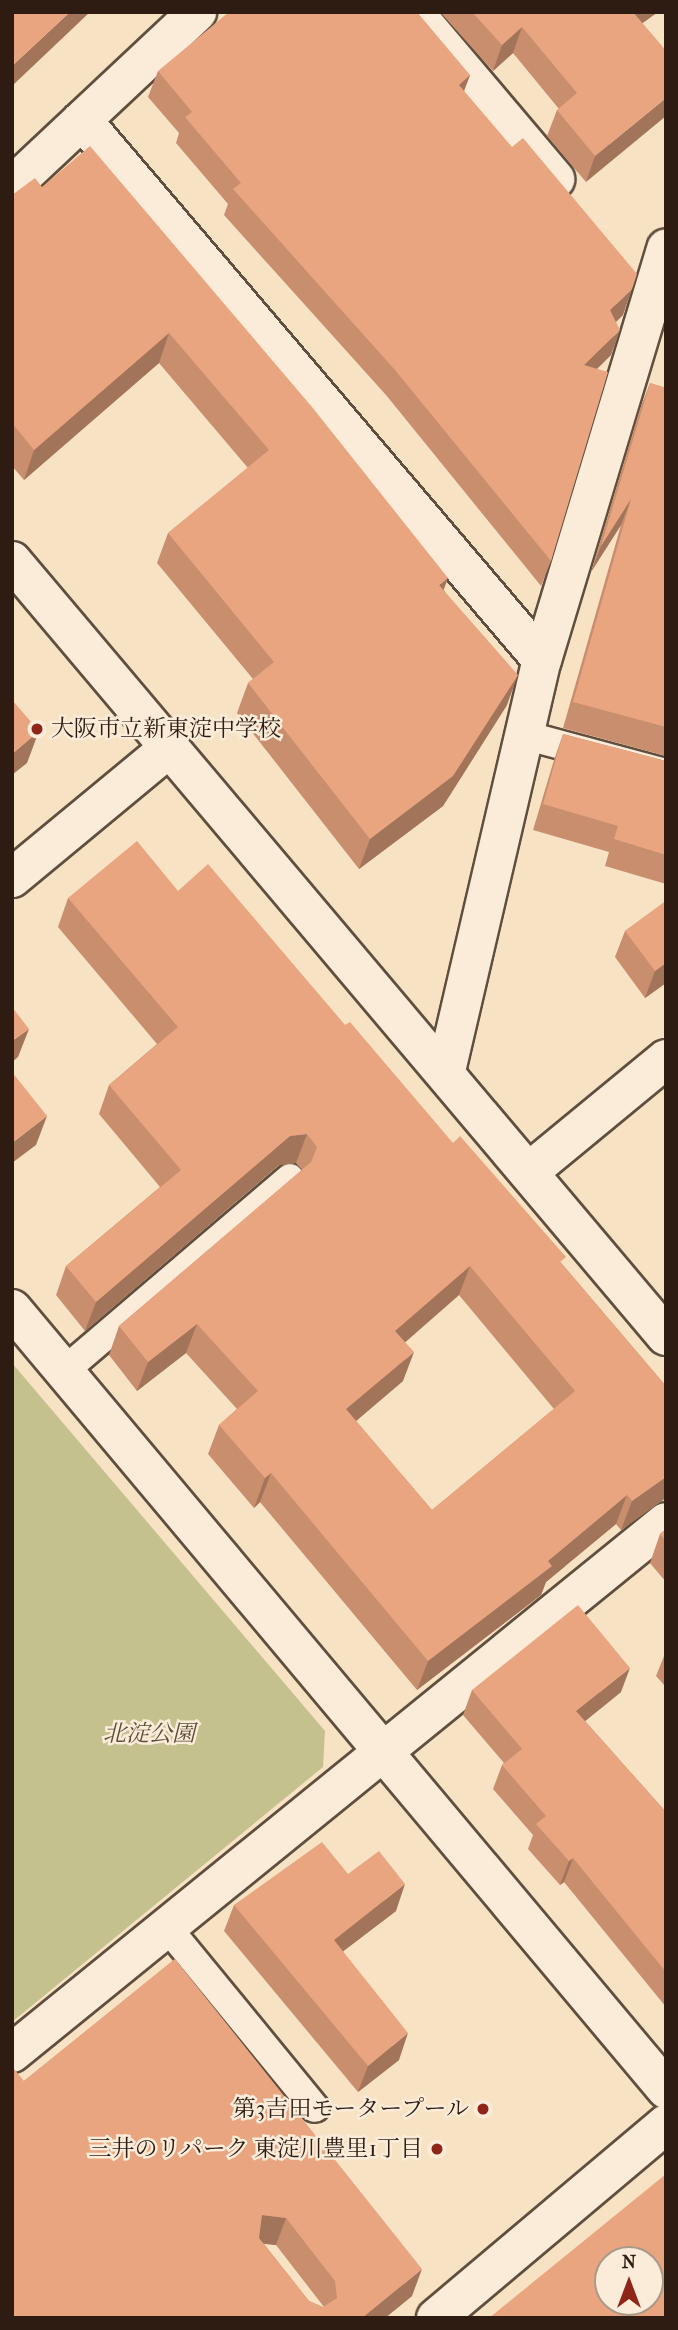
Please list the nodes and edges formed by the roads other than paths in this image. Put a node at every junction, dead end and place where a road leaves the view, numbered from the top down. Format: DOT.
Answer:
graph roads {
  1 [pos="197,12"];
  2 [pos="414,12"];
  3 [pos="82,120"];
  4 [pos="12,186"];
  5 [pos="581,210"];
  6 [pos="653,271"];
  7 [pos="12,561"];
  8 [pos="542,660"];
  9 [pos="524,735"];
  10 [pos="169,748"];
  11 [pos="666,773"];
  12 [pos="12,878"];
  13 [pos="666,1059"];
  14 [pos="446,1071"];
  15 [pos="530,1171"];
  16 [pos="290,1178"];
  17 [pos="12,1309"];
  18 [pos="666,1336"];
  19 [pos="64,1371"];
  20 [pos="666,1522"];
  21 [pos="377,1752"];
  22 [pos="166,1926"];
  23 [pos="12,2053"];
  24 [pos="666,2090"];
  25 [pos="315,2108"];
  26 [pos="666,2124"];
  27 [pos="436,2318"];
  1 -- 3 [label="street"];
  2 -- 5 [label="street"];
  3 -- 4 [label="street"];
  3 -- 8 [label="street"];
  6 -- 8 [label="street"];
  7 -- 10 [label="street"];
  8 -- 9 [label="street"];
  9 -- 11 [label="lane"];
  9 -- 14 [label="street"];
  10 -- 12 [label="street"];
  10 -- 14 [label="street"];
  13 -- 15 [label="street"];
  14 -- 15 [label="street"];
  15 -- 18 [label="street"];
  16 -- 19 [label="lane"];
  17 -- 19 [label="street"];
  19 -- 21 [label="street"];
  20 -- 21 [label="street"];
  21 -- 22 [label="street"];
  21 -- 24 [label="street"];
  22 -- 23 [label="street"];
  22 -- 25 [label="lane"];
  26 -- 27 [label="street"];
}
